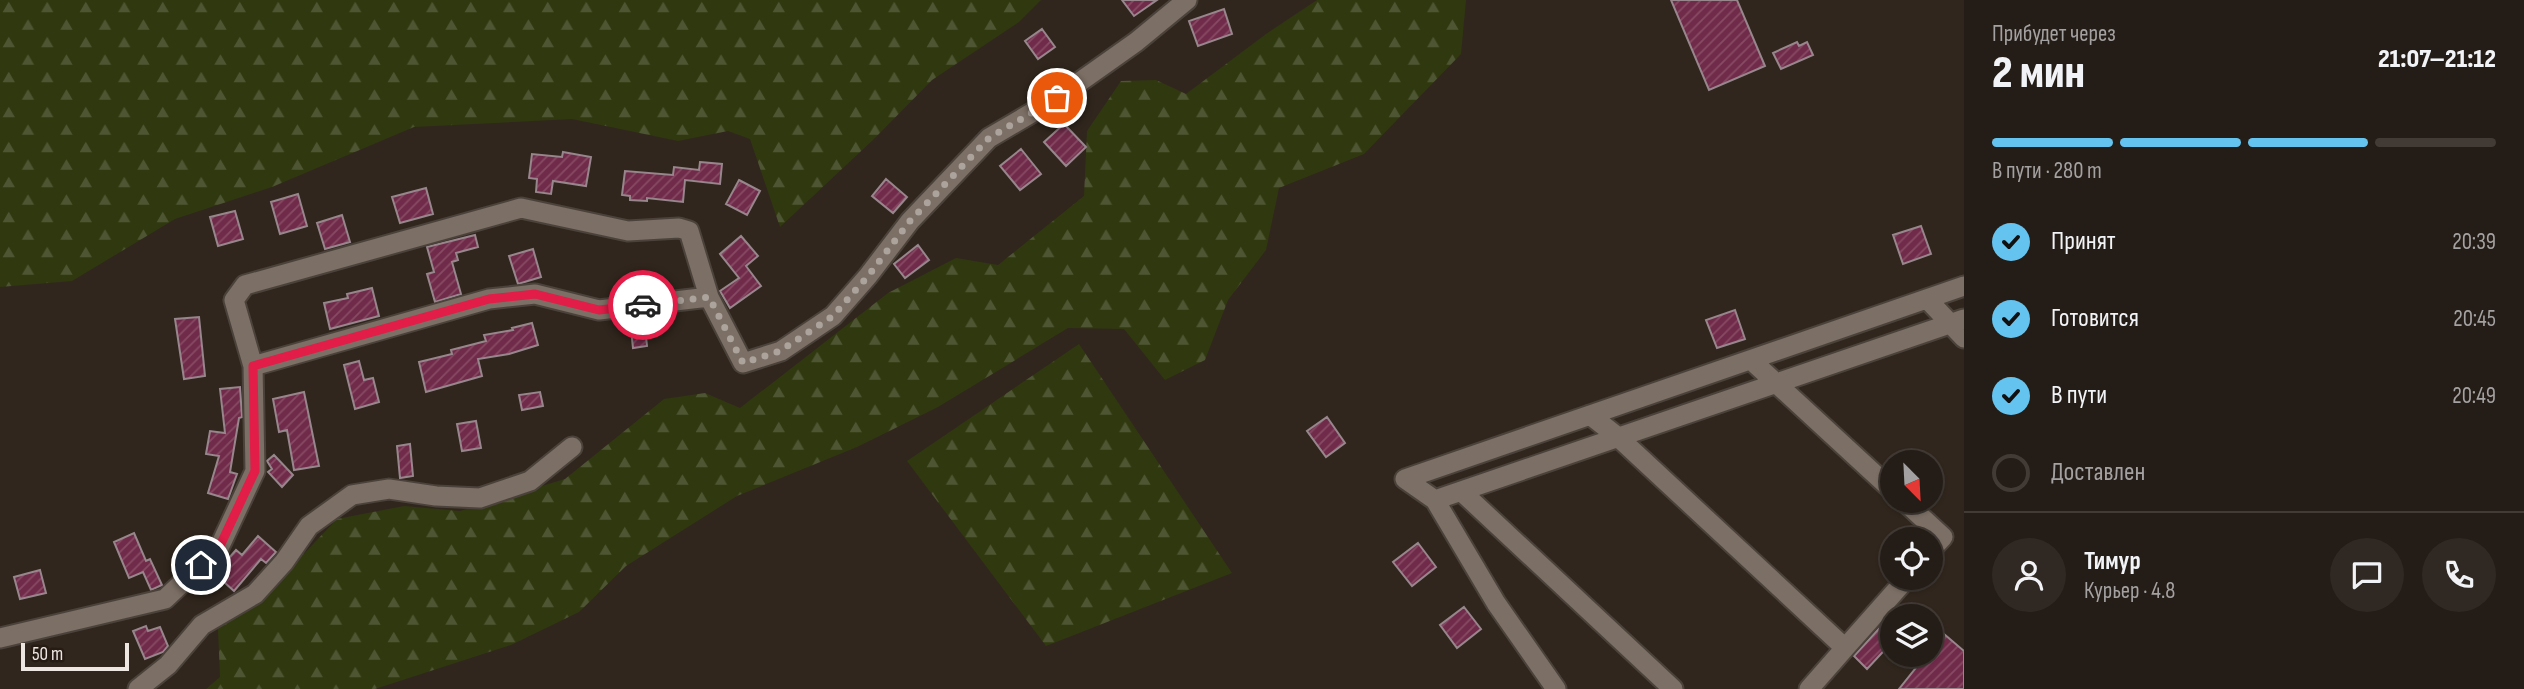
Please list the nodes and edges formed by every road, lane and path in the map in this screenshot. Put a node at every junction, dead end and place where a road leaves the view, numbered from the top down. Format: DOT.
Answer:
graph roads {
  1 [pos="1187,0"];
  2 [pos="1964,286"];
  3 [pos="709,297"];
  4 [pos="1927,299"];
  5 [pos="1956,321"];
  6 [pos="1964,338"];
  7 [pos="1751,360"];
  8 [pos="253,366"];
  9 [pos="1775,384"];
  10 [pos="1591,415"];
  11 [pos="1618,437"];
  12 [pos="572,447"];
  13 [pos="1880,479"];
  14 [pos="1461,491"];
  15 [pos="1435,500"];
  16 [pos="1917,513"];
  17 [pos="1932,527"];
  18 [pos="1896,590"];
  19 [pos="0,638"];
  20 [pos="1845,648"];
  21 [pos="138,689"];
  22 [pos="1556,689"];
  23 [pos="1673,689"];
  24 [pos="1809,689"];
  1 -- 3 [label="street"];
  2 -- 4 [label="street"];
  3 -- 8 [label="street"];
  3 -- 8 [label="street"];
  4 -- 5 [label="street"];
  4 -- 7 [label="street"];
  5 -- 6 [label="street"];
  5 -- 9 [label="street"];
  7 -- 9 [label="street"];
  7 -- 10 [label="street"];
  8 -- 19 [label="street"];
  9 -- 11 [label="street"];
  9 -- 13 [label="street"];
  10 -- 11 [label="street"];
  10 -- 15 [label="street"];
  11 -- 14 [label="street"];
  11 -- 20 [label="street"];
  12 -- 21 [label="street"];
  14 -- 15 [label="street"];
  14 -- 23 [label="street"];
  15 -- 22 [label="street"];
  16 -- 17 [label="street"];
  18 -- 20 [label="street"];
  20 -- 24 [label="street"];
}
